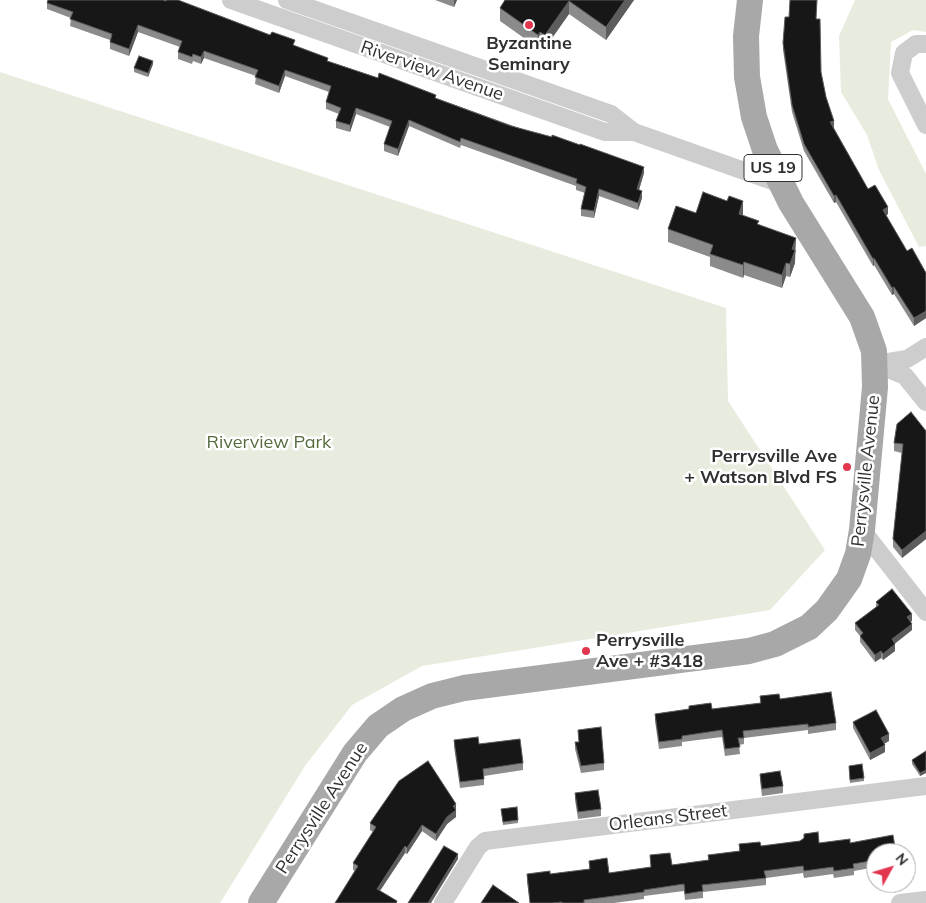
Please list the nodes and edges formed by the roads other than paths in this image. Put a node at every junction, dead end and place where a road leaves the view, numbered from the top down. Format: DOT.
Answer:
graph roads {
  1 [pos="231,0"];
  2 [pos="286,0"];
  3 [pos="750,0"];
  4 [pos="926,44"];
  5 [pos="926,125"];
  6 [pos="634,132"];
  7 [pos="781,184"];
  8 [pos="926,347"];
  9 [pos="876,364"];
  10 [pos="926,402"];
  11 [pos="862,530"];
  12 [pos="926,612"];
  13 [pos="926,786"];
  14 [pos="926,900"];
  15 [pos="261,903"];
  16 [pos="443,903"];
  17 [pos="900,903"];
  1 -- 6 [label="street, Riverview Avenue"];
  2 -- 6 [label="street, Riverview Avenue"];
  3 -- 7 [label="main road, Perrysville Avenue / US 19"];
  4 -- 5 [label="street"];
  6 -- 7 [label="street, Riverview Avenue"];
  7 -- 9 [label="main road, Perrysville Avenue / US 19"];
  8 -- 9 [label="street"];
  9 -- 10 [label="street"];
  9 -- 11 [label="main road, Perrysville Avenue / US 19"];
  11 -- 12 [label="street"];
  11 -- 15 [label="main road, Perrysville Avenue / US 19"];
  13 -- 16 [label="street, Orleans Street"];
  14 -- 17 [label="street"];
}
